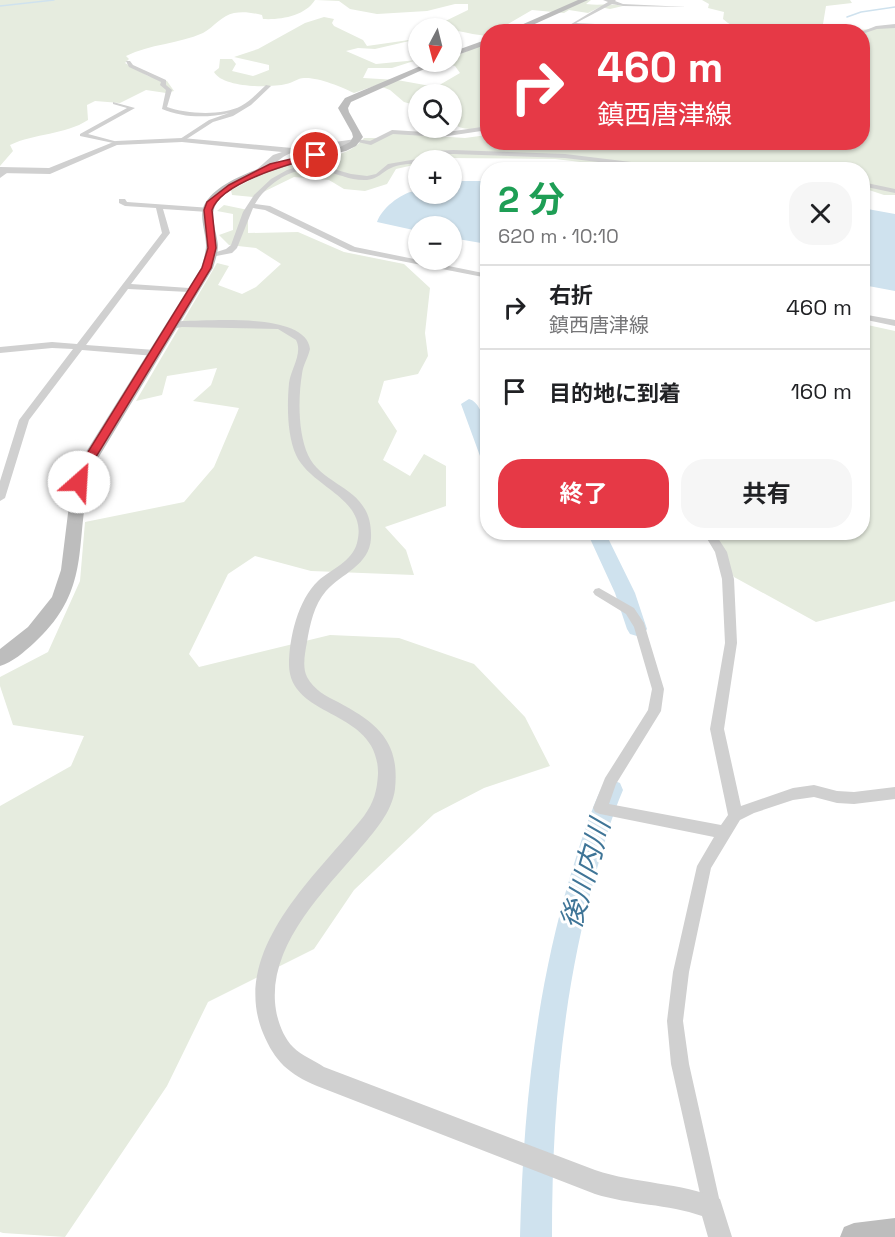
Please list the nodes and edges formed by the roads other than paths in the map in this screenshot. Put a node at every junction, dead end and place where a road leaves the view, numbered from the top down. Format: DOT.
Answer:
graph roads {
  1 [pos="584,0"];
  2 [pos="605,0"];
  3 [pos="683,0"];
  4 [pos="613,1"];
  5 [pos="685,8"];
  6 [pos="577,22"];
  7 [pos="528,24"];
  8 [pos="574,24"];
  9 [pos="605,24"];
  10 [pos="687,24"];
  11 [pos="895,26"];
  12 [pos="870,29"];
  13 [pos="480,44"];
  14 [pos="462,51"];
  15 [pos="128,62"];
  16 [pos="413,72"];
  17 [pos="268,86"];
  18 [pos="115,103"];
  19 [pos="237,110"];
  20 [pos="480,129"];
  21 [pos="182,140"];
  22 [pos="356,141"];
  23 [pos="116,143"];
  24 [pos="292,150"];
  25 [pos="462,153"];
  26 [pos="615,162"];
  27 [pos="408,163"];
  28 [pos="4,170"];
  29 [pos="258,173"];
  30 [pos="0,176"];
  31 [pos="870,186"];
  32 [pos="895,191"];
  33 [pos="122,201"];
  34 [pos="250,206"];
  35 [pos="159,207"];
  36 [pos="208,210"];
  37 [pos="211,255"];
  38 [pos="480,274"];
  39 [pos="126,286"];
  40 [pos="189,290"];
  41 [pos="870,318"];
  42 [pos="895,323"];
  43 [pos="171,326"];
  44 [pos="80,347"];
  45 [pos="0,350"];
  46 [pos="155,353"];
  47 [pos="0,498"];
  48 [pos="714,540"];
  49 [pos="599,592"];
  50 [pos="0,659"];
  51 [pos="895,793"];
  52 [pos="735,816"];
  53 [pos="723,832"];
  54 [pos="712,1207"];
  55 [pos="895,1232"];
  56 [pos="720,1237"];
  57 [pos="854,1237"];
  1 -- 7 [label="main road"];
  2 -- 4 [label="street"];
  3 -- 5 [label="street"];
  4 -- 5 [label="street"];
  4 -- 6 [label="street"];
  5 -- 10 [label="street"];
  6 -- 8 [label="street"];
  6 -- 9 [label="street"];
  11 -- 12 [label="street"];
  13 -- 14 [label="main road"];
  15 -- 19 [label="street"];
  16 -- 22 [label="main road"];
  17 -- 19 [label="street"];
  18 -- 23 [label="street"];
  19 -- 21 [label="street"];
  20 -- 22 [label="street"];
  21 -- 23 [label="street"];
  21 -- 24 [label="street"];
  22 -- 24 [label="street"];
  22 -- 29 [label="main road"];
  23 -- 28 [label="street"];
  24 -- 29 [label="street"];
  25 -- 26 [label="street"];
  27 -- 34 [label="street"];
  28 -- 30 [label="street"];
  29 -- 36 [label="main road"];
  31 -- 32 [label="street"];
  33 -- 35 [label="street"];
  34 -- 37 [label="street"];
  34 -- 38 [label="street"];
  35 -- 36 [label="street"];
  35 -- 39 [label="street"];
  36 -- 37 [label="main road"];
  37 -- 43 [label="main road"];
  39 -- 40 [label="street"];
  39 -- 44 [label="street"];
  41 -- 42 [label="street"];
  43 -- 46 [label="main road"];
  43 -- 54 [label="street"];
  44 -- 45 [label="street"];
  44 -- 46 [label="street"];
  44 -- 47 [label="street"];
  46 -- 50 [label="main road"];
  48 -- 52 [label="street"];
  49 -- 53 [label="street"];
  51 -- 52 [label="street"];
  52 -- 53 [label="street"];
  53 -- 54 [label="street"];
  54 -- 56 [label="street"];
  55 -- 57 [label="main road"];
}
